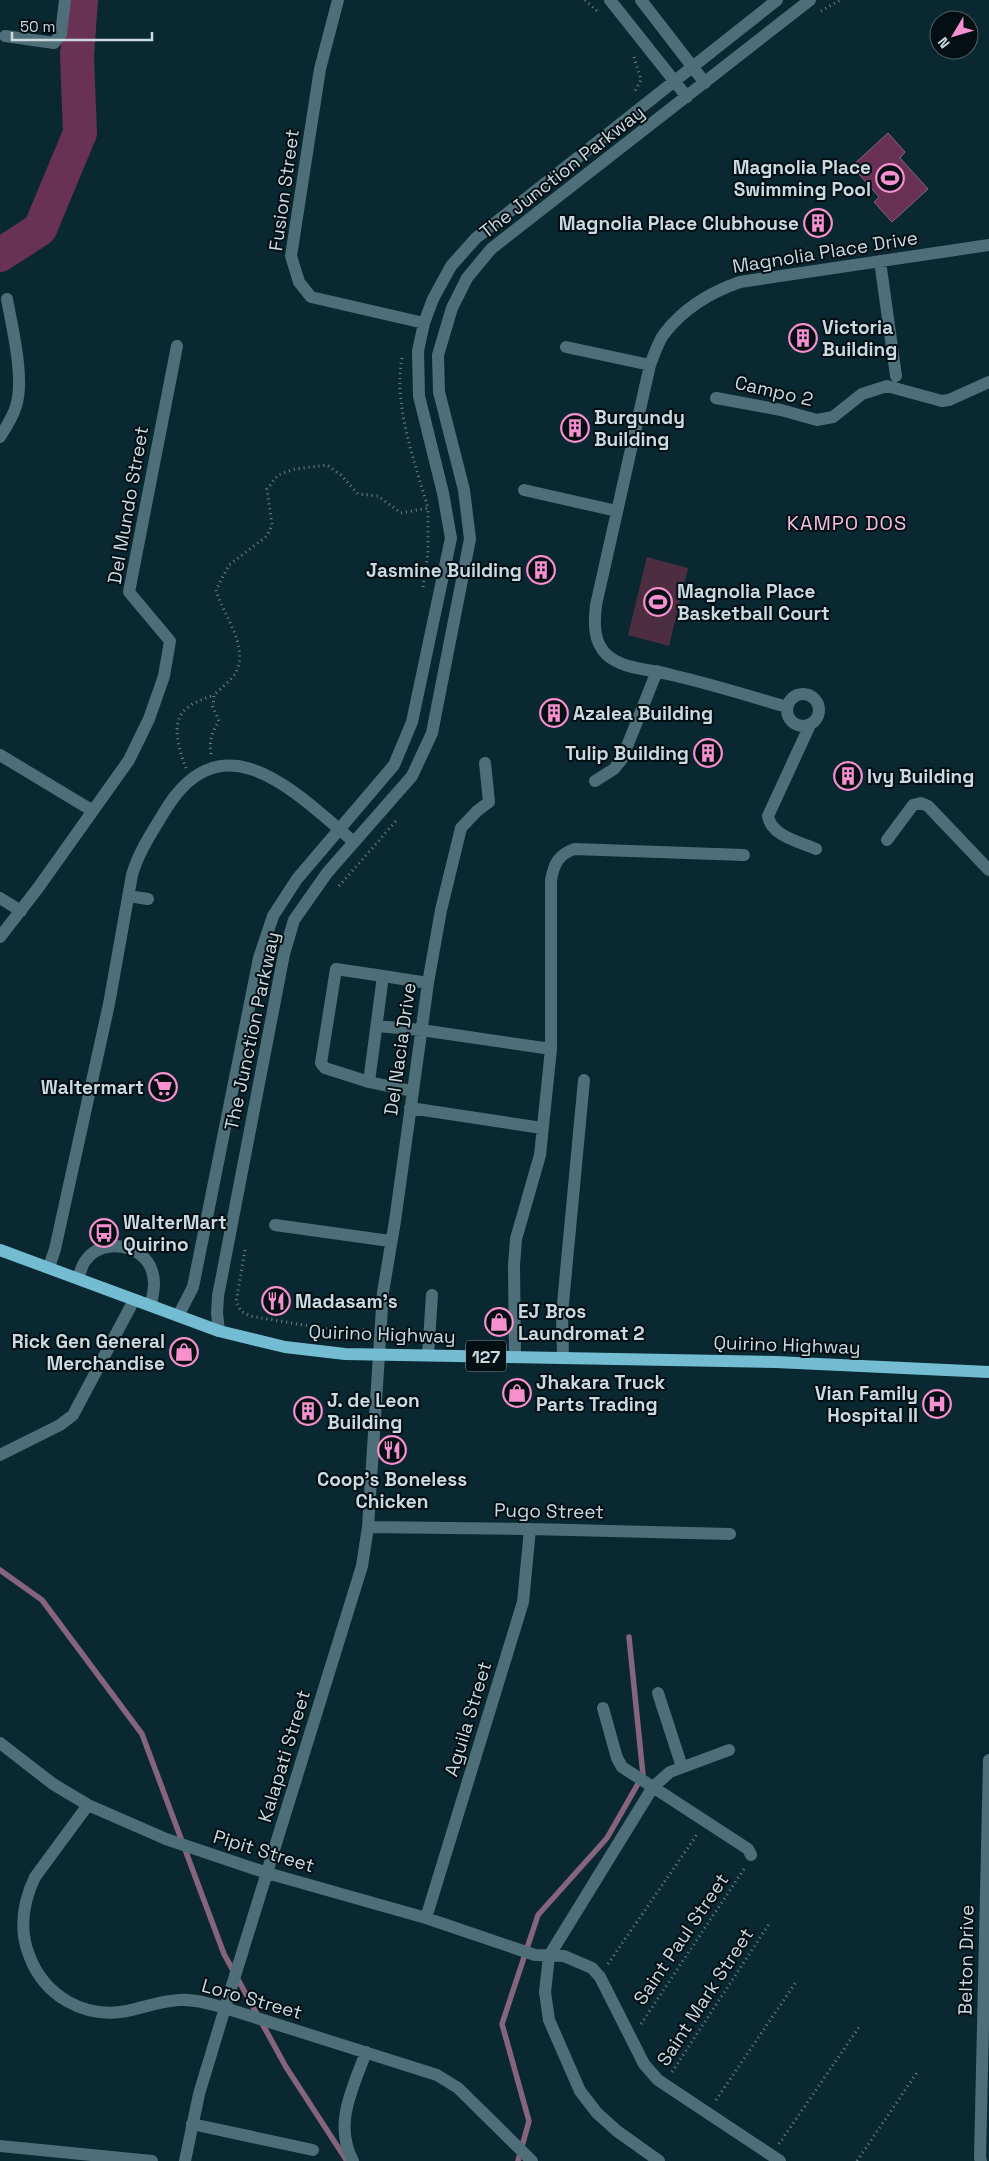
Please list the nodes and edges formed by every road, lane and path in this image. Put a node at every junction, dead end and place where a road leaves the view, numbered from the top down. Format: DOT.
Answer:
graph roads {
  1 [pos="65,0"];
  2 [pos="338,0"];
  3 [pos="586,0"];
  4 [pos="610,0"];
  5 [pos="641,0"];
  6 [pos="777,0"];
  7 [pos="810,0"];
  8 [pos="602,16"];
  9 [pos="5,36"];
  10 [pos="630,51"];
  11 [pos="691,67"];
  12 [pos="674,81"];
  13 [pos="705,83"];
  14 [pos="632,96"];
  15 [pos="687,97"];
  16 [pos="989,245"];
  17 [pos="880,261"];
  18 [pos="7,299"];
  19 [pos="424,324"];
  20 [pos="177,346"];
  21 [pos="566,346"];
  22 [pos="402,357"];
  23 [pos="650,365"];
  24 [pos="896,376"];
  25 [pos="989,382"];
  26 [pos="716,398"];
  27 [pos="0,437"];
  28 [pos="464,490"];
  29 [pos="524,490"];
  30 [pos="443,493"];
  31 [pos="617,511"];
  32 [pos="657,671"];
  33 [pos="214,695"];
  34 [pos="787,707"];
  35 [pos="810,725"];
  36 [pos="0,755"];
  37 [pos="485,763"];
  38 [pos="394,765"];
  39 [pos="213,767"];
  40 [pos="412,776"];
  41 [pos="190,781"];
  42 [pos="595,781"];
  43 [pos="93,811"];
  44 [pos="338,828"];
  45 [pos="888,840"];
  46 [pos="354,842"];
  47 [pos="816,849"];
  48 [pos="744,855"];
  49 [pos="989,870"];
  50 [pos="128,896"];
  51 [pos="0,898"];
  52 [pos="148,899"];
  53 [pos="21,911"];
  54 [pos="0,937"];
  55 [pos="383,976"];
  56 [pos="428,983"];
  57 [pos="377,1026"];
  58 [pos="421,1030"];
  59 [pos="550,1049"];
  60 [pos="584,1080"];
  61 [pos="369,1082"];
  62 [pos="412,1091"];
  63 [pos="410,1108"];
  64 [pos="542,1128"];
  65 [pos="275,1225"];
  66 [pos="390,1241"];
  67 [pos="0,1250"];
  68 [pos="49,1267"];
  69 [pos="78,1277"];
  70 [pos="432,1295"];
  71 [pos="134,1300"];
  72 [pos="151,1305"];
  73 [pos="178,1316"];
  74 [pos="219,1331"];
  75 [pos="379,1355"];
  76 [pos="428,1355"];
  77 [pos="515,1357"];
  78 [pos="563,1358"];
  79 [pos="989,1372"];
  80 [pos="0,1455"];
  81 [pos="368,1527"];
  82 [pos="530,1529"];
  83 [pos="730,1534"];
  84 [pos="658,1693"];
  85 [pos="603,1708"];
  86 [pos="0,1743"];
  87 [pos="729,1750"];
  88 [pos="989,1760"];
  89 [pos="682,1767"];
  90 [pos="653,1787"];
  91 [pos="88,1805"];
  92 [pos="705,1822"];
  93 [pos="751,1855"];
  94 [pos="267,1873"];
  95 [pos="426,1918"];
  96 [pos="769,1924"];
  97 [pos="549,1956"];
  98 [pos="600,1977"];
  99 [pos="796,1982"];
  100 [pos="225,2008"];
  101 [pos="859,2027"];
  102 [pos="631,2038"];
  103 [pos="366,2052"];
  104 [pos="918,2071"];
  105 [pos="664,2085"];
  106 [pos="707,2113"];
  107 [pos="192,2124"];
  108 [pos="0,2146"];
  109 [pos="313,2150"];
  110 [pos="65,2157"];
  111 [pos="776,2158"];
  112 [pos="152,2161"];
  113 [pos="184,2161"];
  114 [pos="354,2161"];
  115 [pos="532,2161"];
  116 [pos="659,2161"];
  117 [pos="857,2161"];
  118 [pos="981,2161"];
  1 -- 9 [label="street"];
  2 -- 19 [label="street, Fusion Street"];
  3 -- 8 [label="path"];
  4 -- 12 [label="street"];
  5 -- 11 [label="street"];
  6 -- 11 [label="street, The Junction Parkway"];
  7 -- 13 [label="street, The Junction Parkway"];
  10 -- 14 [label="path"];
  11 -- 12 [label="street, The Junction Parkway"];
  11 -- 13 [label="street"];
  12 -- 15 [label="street"];
  12 -- 19 [label="street, The Junction Parkway"];
  13 -- 15 [label="street, The Junction Parkway"];
  15 -- 28 [label="street, The Junction Parkway"];
  16 -- 17 [label="street, Magnolia Place Drive"];
  17 -- 23 [label="street, Magnolia Place Drive"];
  17 -- 24 [label="street"];
  18 -- 27 [label="street"];
  19 -- 30 [label="street, The Junction Parkway"];
  20 -- 43 [label="street, Del Mundo Street"];
  21 -- 23 [label="street"];
  22 -- 33 [label="path"];
  23 -- 31 [label="street, Magnolia Place Drive"];
  25 -- 26 [label="street, Campo 2"];
  28 -- 30 [label="street"];
  28 -- 40 [label="street, The Junction Parkway"];
  29 -- 31 [label="street"];
  30 -- 38 [label="street, The Junction Parkway"];
  31 -- 32 [label="street, Magnolia Place Drive"];
  32 -- 34 [label="street, Magnolia Place Drive"];
  32 -- 42 [label="street"];
  33 -- 39 [label="path"];
  33 -- 41 [label="path"];
  34 -- 35 [label="street"];
  34 -- 35 [label="street"];
  35 -- 47 [label="street"];
  36 -- 43 [label="street"];
  37 -- 56 [label="street, Del Nacia Drive"];
  38 -- 40 [label="street"];
  38 -- 44 [label="street, The Junction Parkway"];
  39 -- 41 [label="street"];
  39 -- 44 [label="street"];
  40 -- 46 [label="street, The Junction Parkway"];
  41 -- 50 [label="street"];
  43 -- 53 [label="street, Del Mundo Street"];
  44 -- 46 [label="street"];
  44 -- 73 [label="street, The Junction Parkway"];
  45 -- 49 [label="street"];
  46 -- 74 [label="street, The Junction Parkway"];
  48 -- 59 [label="street"];
  50 -- 52 [label="street"];
  50 -- 68 [label="street"];
  51 -- 53 [label="street"];
  53 -- 54 [label="street, Del Mundo Street"];
  55 -- 56 [label="street"];
  55 -- 57 [label="street"];
  55 -- 61 [label="street"];
  56 -- 58 [label="street, Del Nacia Drive"];
  57 -- 58 [label="street"];
  57 -- 61 [label="street"];
  58 -- 59 [label="street"];
  58 -- 62 [label="street, Del Nacia Drive"];
  59 -- 64 [label="street"];
  60 -- 78 [label="street"];
  61 -- 62 [label="street"];
  62 -- 63 [label="street, Del Nacia Drive"];
  63 -- 64 [label="street"];
  63 -- 66 [label="street, Del Nacia Drive"];
  64 -- 77 [label="street"];
  65 -- 66 [label="street"];
  66 -- 75 [label="street, Del Nacia Drive"];
  67 -- 68 [label="main road, Quirino Highway / 127"];
  68 -- 69 [label="main road, Quirino Highway / 127"];
  69 -- 71 [label="main road, Quirino Highway / 127"];
  69 -- 72 [label="street"];
  70 -- 76 [label="street"];
  71 -- 72 [label="main road, Quirino Highway / 127"];
  71 -- 80 [label="street"];
  72 -- 73 [label="main road, Quirino Highway / 127"];
  73 -- 74 [label="main road, Quirino Highway / 127"];
  74 -- 75 [label="main road, Quirino Highway / 127"];
  75 -- 76 [label="main road, Quirino Highway / 127"];
  75 -- 81 [label="street, Kalapati Street"];
  76 -- 77 [label="main road, Quirino Highway / 127"];
  77 -- 78 [label="main road, Quirino Highway / 127"];
  78 -- 79 [label="main road, Quirino Highway / 127"];
  81 -- 82 [label="street, Pugo Street"];
  81 -- 94 [label="street, Kalapati Street"];
  82 -- 83 [label="street, Pugo Street"];
  82 -- 95 [label="street, Aguila Street"];
  84 -- 89 [label="street"];
  85 -- 90 [label="street"];
  86 -- 91 [label="street, Pipit Street"];
  87 -- 89 [label="street"];
  88 -- 118 [label="street, Belton Drive"];
  89 -- 90 [label="street"];
  90 -- 92 [label="street"];
  90 -- 97 [label="street"];
  91 -- 94 [label="street, Pipit Street"];
  91 -- 100 [label="street, Loro Street"];
  92 -- 93 [label="street"];
  92 -- 98 [label="path"];
  93 -- 102 [label="path, Saint Paul Street"];
  94 -- 95 [label="street, Pipit Street"];
  94 -- 100 [label="street, Kalapati Street"];
  95 -- 97 [label="street, Pipit Street"];
  96 -- 105 [label="path, Saint Mark Street"];
  97 -- 98 [label="street, Pipit Street"];
  97 -- 116 [label="street"];
  98 -- 102 [label="street"];
  99 -- 106 [label="path"];
  100 -- 103 [label="street, Loro Street"];
  100 -- 107 [label="street, Kalapati Street"];
  101 -- 111 [label="path"];
  102 -- 105 [label="street"];
  103 -- 114 [label="street"];
  103 -- 115 [label="street, Loro Street"];
  104 -- 117 [label="path"];
  105 -- 106 [label="street"];
  106 -- 111 [label="street"];
  107 -- 109 [label="street"];
  107 -- 113 [label="street, Kalapati Street"];
  108 -- 110 [label="street"];
  110 -- 112 [label="street"];
}
